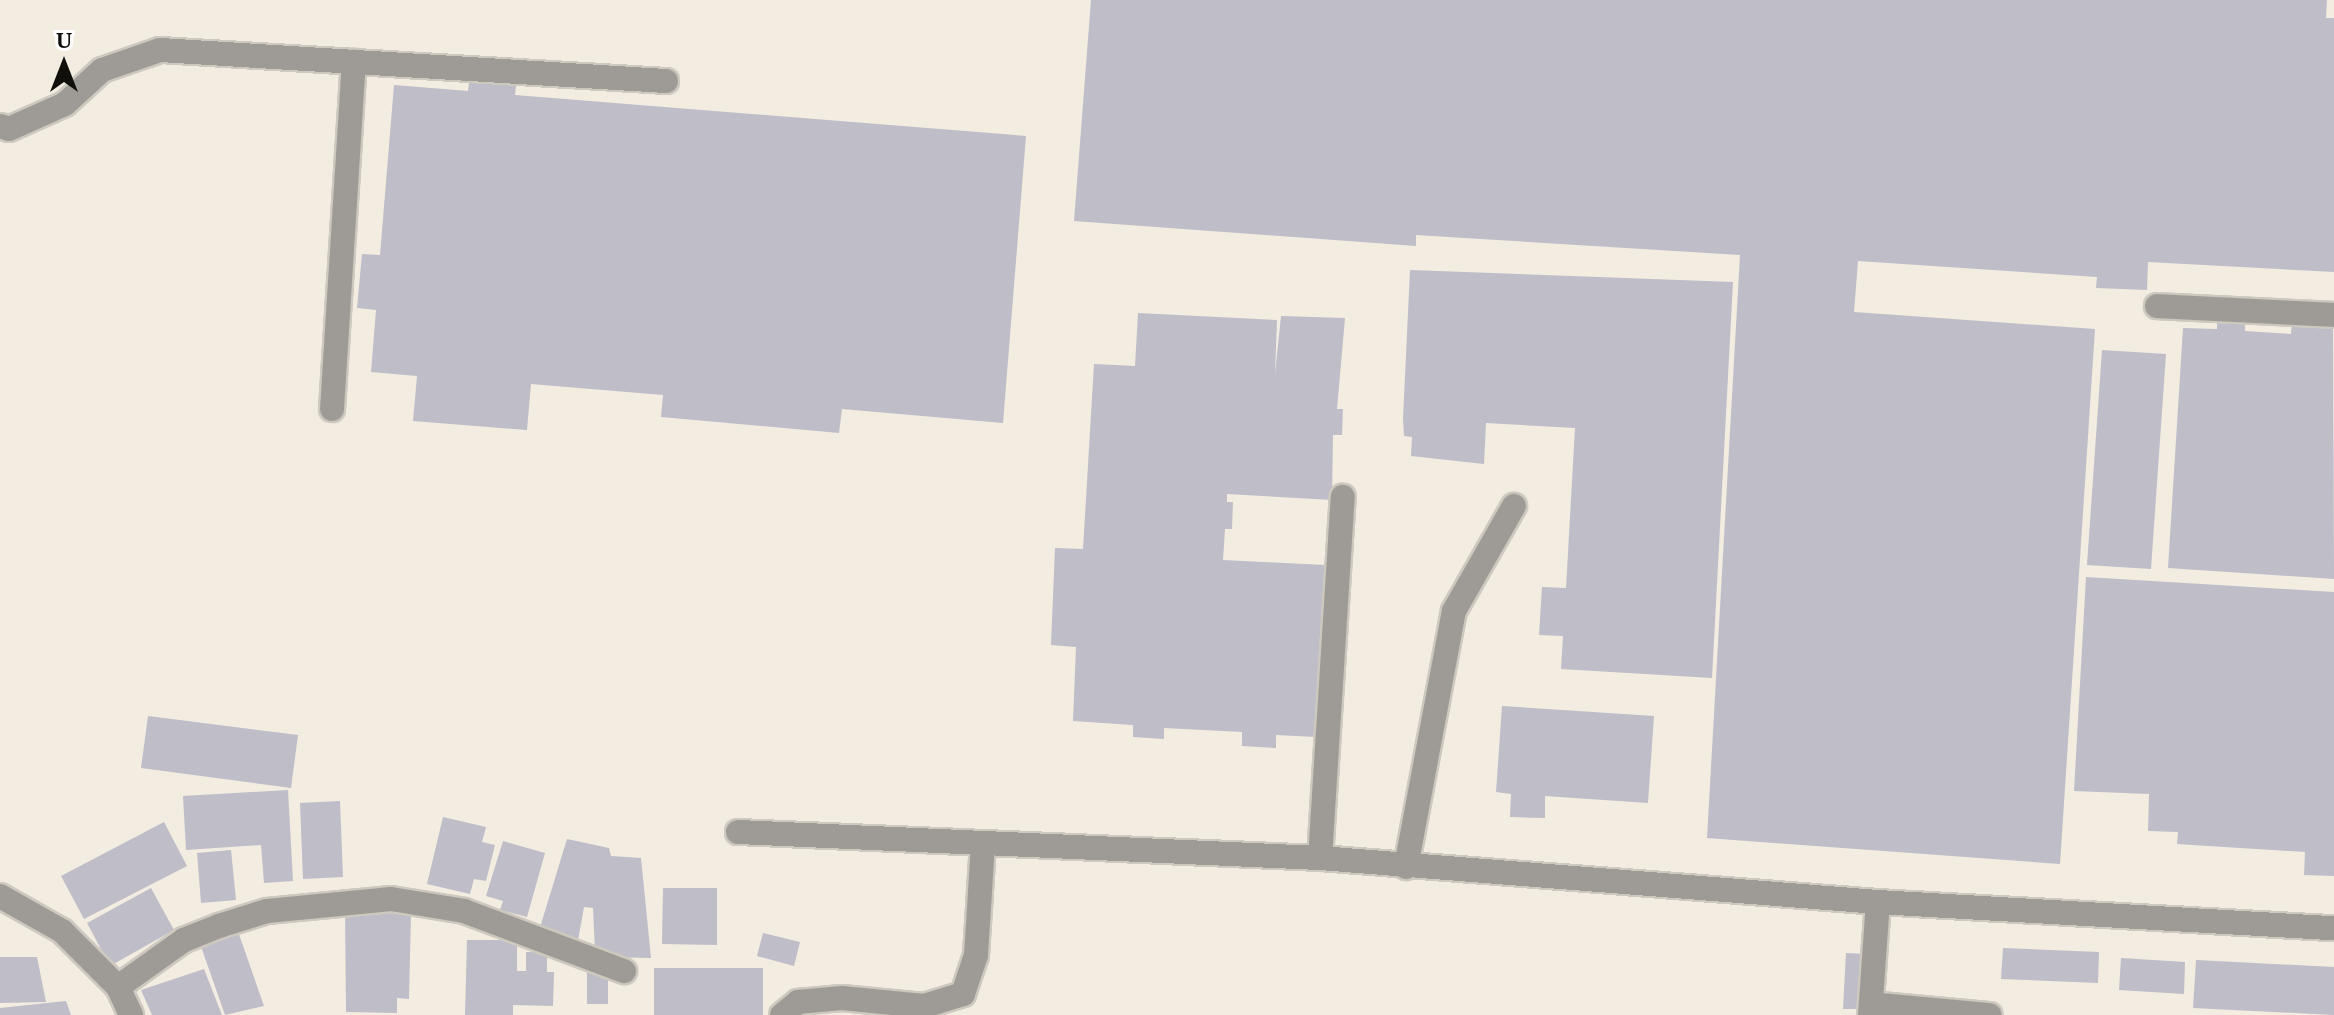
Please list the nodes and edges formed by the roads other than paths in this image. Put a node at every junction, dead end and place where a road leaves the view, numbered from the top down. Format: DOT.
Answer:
graph roads {
  1 [pos="354,62"];
  2 [pos="666,81"];
  3 [pos="0,126"];
  4 [pos="2157,306"];
  5 [pos="2334,315"];
  6 [pos="332,409"];
  7 [pos="1343,497"];
  8 [pos="1514,506"];
  9 [pos="738,832"];
  10 [pos="983,843"];
  11 [pos="1320,858"];
  12 [pos="1406,867"];
  13 [pos="0,896"];
  14 [pos="1878,902"];
  15 [pos="2334,928"];
  16 [pos="624,971"];
  17 [pos="118,987"];
  18 [pos="1870,1010"];
  19 [pos="131,1015"];
  20 [pos="782,1015"];
  21 [pos="1989,1015"];
  1 -- 2 [label="street"];
  1 -- 3 [label="street"];
  1 -- 6 [label="street"];
  4 -- 5 [label="street"];
  7 -- 11 [label="street"];
  8 -- 12 [label="street"];
  9 -- 10 [label="street"];
  10 -- 11 [label="street"];
  10 -- 20 [label="street"];
  11 -- 12 [label="street"];
  12 -- 14 [label="street"];
  13 -- 17 [label="street"];
  14 -- 15 [label="street"];
  14 -- 18 [label="street"];
  16 -- 17 [label="street"];
  17 -- 19 [label="street"];
  18 -- 21 [label="street"];
}
